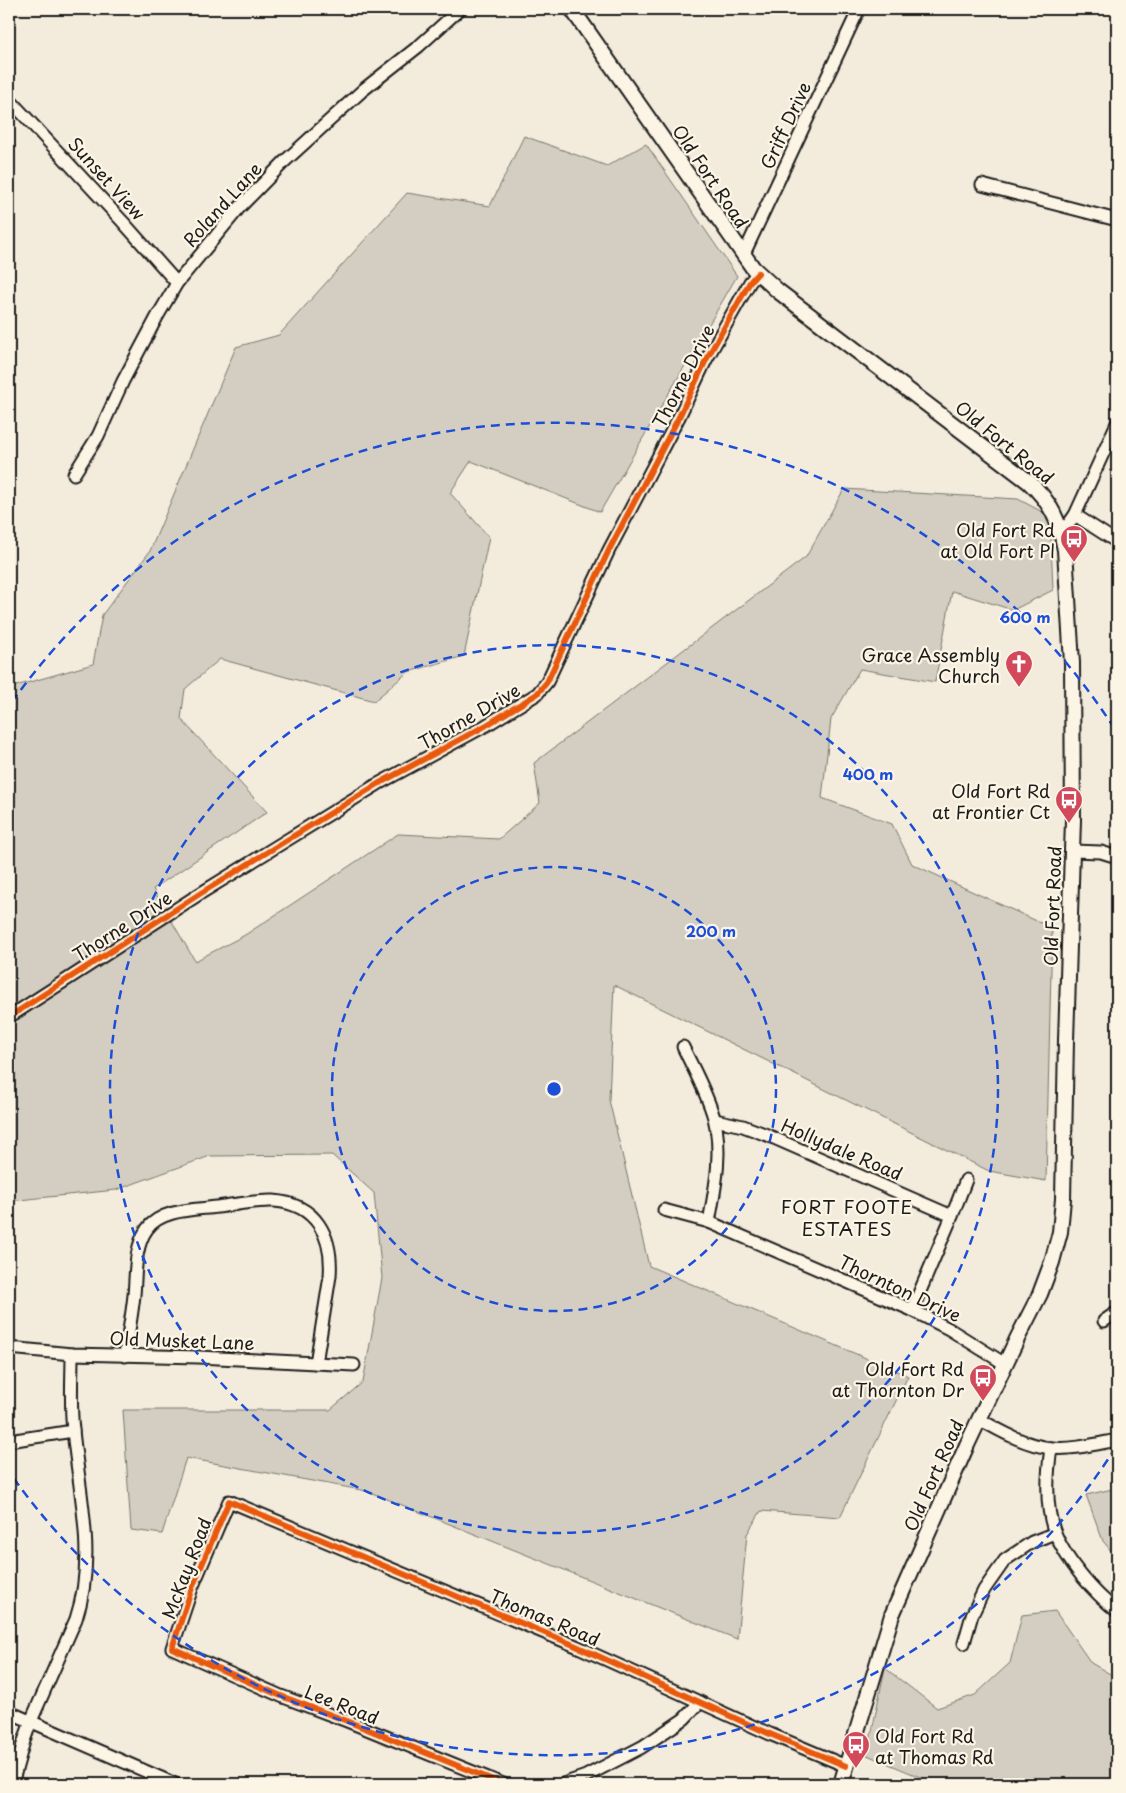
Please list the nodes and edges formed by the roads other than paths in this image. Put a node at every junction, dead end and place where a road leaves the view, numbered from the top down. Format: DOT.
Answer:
graph roads {
  1 [pos="460,9"];
  2 [pos="572,9"];
  3 [pos="859,9"];
  4 [pos="9,98"];
  5 [pos="982,185"];
  6 [pos="1117,220"];
  7 [pos="742,256"];
  8 [pos="758,273"];
  9 [pos="177,283"];
  10 [pos="1117,423"];
  11 [pos="74,474"];
  12 [pos="1075,515"];
  13 [pos="1062,533"];
  14 [pos="1117,542"];
  15 [pos="1073,851"];
  16 [pos="1117,857"];
  17 [pos="12,1015"];
  18 [pos="683,1047"];
  19 [pos="715,1120"];
  20 [pos="966,1180"];
  21 [pos="664,1210"];
  22 [pos="952,1216"];
  23 [pos="708,1222"];
  24 [pos="912,1310"];
  25 [pos="1117,1312"];
  26 [pos="1104,1320"];
  27 [pos="9,1348"];
  28 [pos="72,1354"];
  29 [pos="125,1356"];
  30 [pos="316,1363"];
  31 [pos="1005,1364"];
  32 [pos="354,1365"];
  33 [pos="979,1419"];
  34 [pos="73,1431"];
  35 [pos="1117,1440"];
  36 [pos="9,1441"];
  37 [pos="1051,1448"];
  38 [pos="230,1500"];
  39 [pos="1055,1533"];
  40 [pos="1117,1611"];
  41 [pos="964,1643"];
  42 [pos="172,1648"];
  43 [pos="700,1702"];
  44 [pos="9,1712"];
  45 [pos="31,1721"];
  46 [pos="846,1766"];
  47 [pos="12,1784"];
  48 [pos="175,1784"];
  49 [pos="503,1784"];
  50 [pos="563,1784"];
  51 [pos="841,1784"];
  1 -- 9 [label="street, Roland Lane"];
  2 -- 7 [label="main road, Old Fort Road"];
  3 -- 7 [label="street, Griff Drive"];
  4 -- 9 [label="street, Sunset View"];
  5 -- 6 [label="street"];
  7 -- 8 [label="main road, Old Fort Road"];
  8 -- 13 [label="main road, Old Fort Road"];
  8 -- 17 [label="street, Thorne Drive"];
  9 -- 11 [label="street, Roland Lane"];
  10 -- 12 [label="street"];
  12 -- 13 [label="street"];
  12 -- 14 [label="street"];
  13 -- 15 [label="main road, Old Fort Road"];
  15 -- 16 [label="street"];
  15 -- 31 [label="main road, Old Fort Road"];
  18 -- 19 [label="street"];
  19 -- 22 [label="street, Hollydale Road"];
  19 -- 23 [label="street"];
  20 -- 22 [label="street"];
  21 -- 23 [label="street, Thornton Drive"];
  22 -- 24 [label="street"];
  23 -- 24 [label="street, Thornton Drive"];
  24 -- 31 [label="street, Thornton Drive"];
  25 -- 26 [label="street"];
  27 -- 28 [label="street, Old Musket Lane"];
  28 -- 29 [label="street, Old Musket Lane"];
  28 -- 34 [label="street"];
  29 -- 30 [label="street, Old Musket Lane"];
  29 -- 30 [label="street"];
  30 -- 32 [label="street, Old Musket Lane"];
  31 -- 33 [label="main road, Old Fort Road"];
  33 -- 37 [label="street"];
  33 -- 46 [label="main road, Old Fort Road"];
  34 -- 36 [label="street"];
  34 -- 45 [label="street"];
  35 -- 37 [label="street"];
  37 -- 39 [label="street"];
  38 -- 42 [label="street, McKay Road"];
  38 -- 43 [label="street, Thomas Road"];
  39 -- 40 [label="street"];
  39 -- 41 [label="street"];
  42 -- 49 [label="street, Lee Road"];
  43 -- 46 [label="street, Thomas Road"];
  43 -- 50 [label="street"];
  44 -- 45 [label="street"];
  45 -- 47 [label="street"];
  45 -- 48 [label="street"];
  46 -- 51 [label="main road, Old Fort Road"];
}
